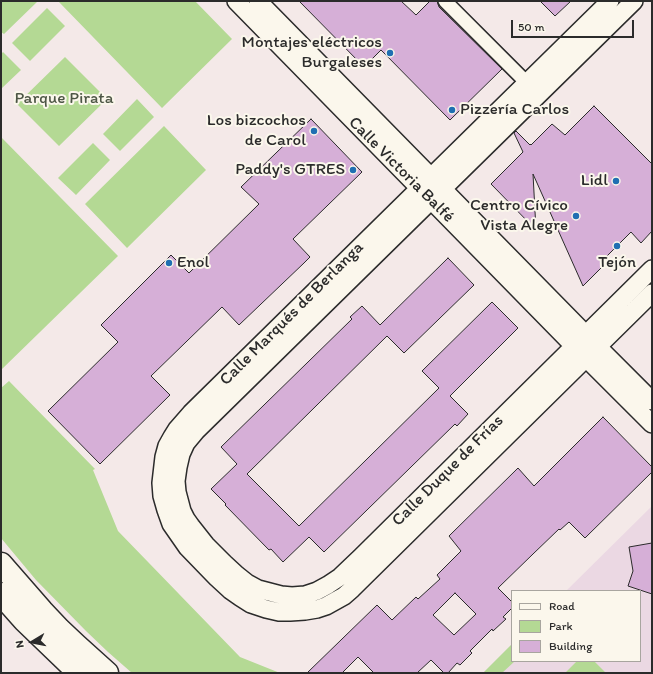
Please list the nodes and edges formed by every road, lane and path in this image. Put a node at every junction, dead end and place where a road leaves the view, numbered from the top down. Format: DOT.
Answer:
graph roads {
  1 [pos="236,1"];
  2 [pos="258,1"];
  3 [pos="445,1"];
  4 [pos="610,1"];
  5 [pos="634,1"];
  6 [pos="527,83"];
  7 [pos="424,177"];
  8 [pos="438,200"];
  9 [pos="652,269"];
  10 [pos="652,294"];
  11 [pos="579,335"];
  12 [pos="594,358"];
  13 [pos="652,401"];
  14 [pos="652,424"];
  15 [pos="169,482"];
  16 [pos="1,564"];
  17 [pos="1,594"];
  18 [pos="268,601"];
  19 [pos="79,673"];
  20 [pos="107,673"];
  1 -- 7 [label="street, Calle Victoria Balfé"];
  2 -- 7 [label="street, Calle Victoria Balfé"];
  3 -- 6 [label="street"];
  4 -- 6 [label="street, Calle Marqués de Berlanga"];
  5 -- 8 [label="street, Calle Marqués de Berlanga"];
  6 -- 7 [label="street, Calle Marqués de Berlanga"];
  7 -- 8 [label="street, Calle Victoria Balfé"];
  7 -- 15 [label="street, Calle Marqués de Berlanga"];
  8 -- 11 [label="street, Calle Victoria Balfé"];
  8 -- 15 [label="street, Calle Marqués de Berlanga"];
  9 -- 11 [label="street, Calle Duque de Frías"];
  10 -- 12 [label="street"];
  11 -- 12 [label="street, Calle Victoria Balfé"];
  11 -- 18 [label="street, Calle Duque de Frías"];
  12 -- 13 [label="street, Calle Victoria Balfé"];
  12 -- 14 [label="street, Calle Victoria Balfé"];
  12 -- 18 [label="street, Calle Duque de Frías"];
  15 -- 18 [label="street"];
  16 -- 20 [label="main road"];
  17 -- 19 [label="main road"];
}
